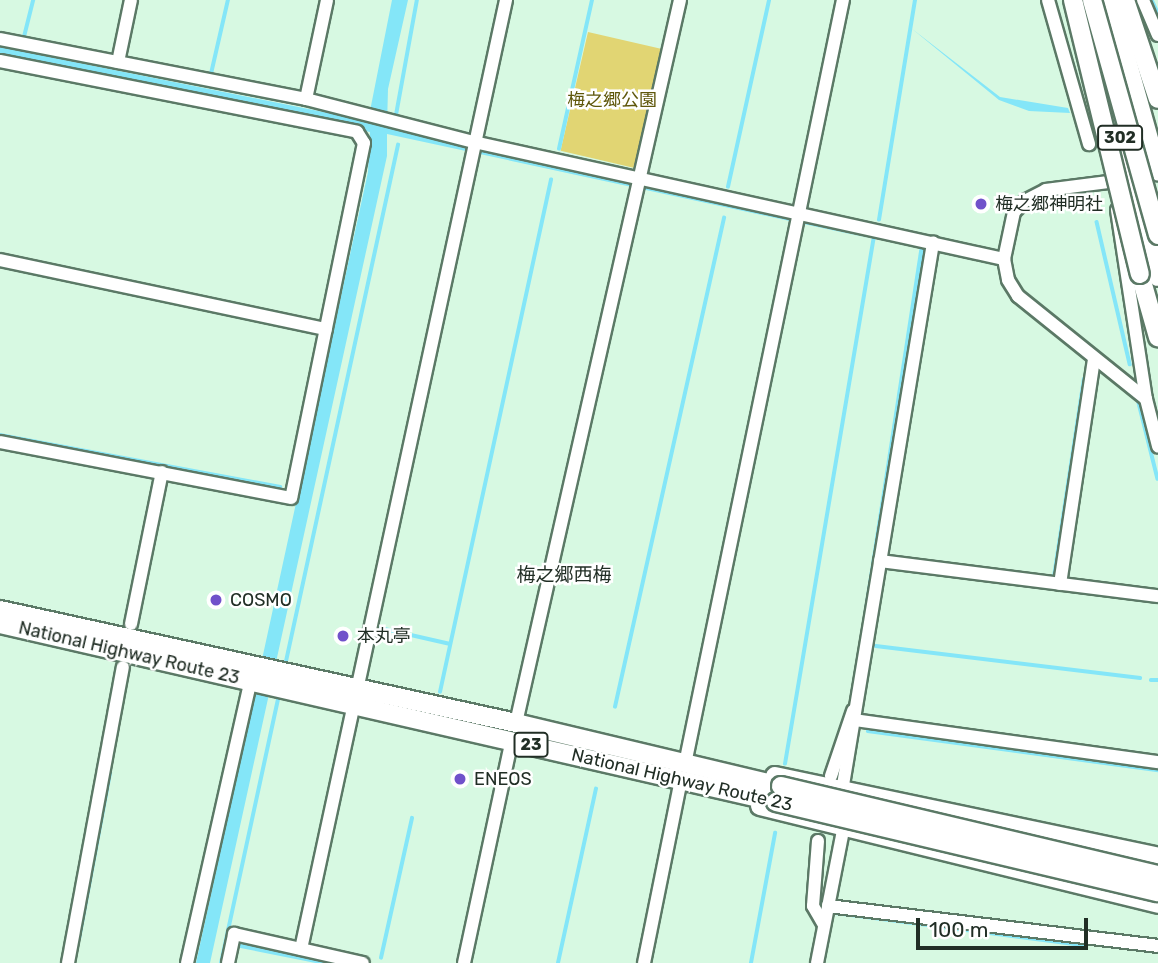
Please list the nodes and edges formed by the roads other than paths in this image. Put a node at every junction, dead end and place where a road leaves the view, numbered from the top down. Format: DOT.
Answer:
graph roads {
  1 [pos="131,0"];
  2 [pos="327,0"];
  3 [pos="506,0"];
  4 [pos="680,0"];
  5 [pos="843,0"];
  6 [pos="1048,0"];
  7 [pos="1073,0"];
  8 [pos="1082,0"];
  9 [pos="1092,0"];
  10 [pos="1112,0"];
  11 [pos="1125,0"];
  12 [pos="1143,0"];
  13 [pos="1158,35"];
  14 [pos="0,38"];
  15 [pos="0,61"];
  16 [pos="118,62"];
  17 [pos="1065,65"];
  18 [pos="1107,89"];
  19 [pos="306,99"];
  20 [pos="1158,99"];
  21 [pos="363,113"];
  22 [pos="357,131"];
  23 [pos="1088,144"];
  24 [pos="473,148"];
  25 [pos="1158,153"];
  26 [pos="1158,173"];
  27 [pos="1131,179"];
  28 [pos="1112,182"];
  29 [pos="641,183"];
  30 [pos="796,218"];
  31 [pos="1158,235"];
  32 [pos="933,243"];
  33 [pos="1004,259"];
  34 [pos="0,260"];
  35 [pos="1149,275"];
  36 [pos="326,329"];
  37 [pos="1158,337"];
  38 [pos="1094,359"];
  39 [pos="1146,399"];
  40 [pos="0,442"];
  41 [pos="1158,446"];
  42 [pos="162,472"];
  43 [pos="880,561"];
  44 [pos="1060,584"];
  45 [pos="1158,596"];
  46 [pos="0,610"];
  47 [pos="0,624"];
  48 [pos="131,624"];
  49 [pos="123,667"];
  50 [pos="254,676"];
  51 [pos="356,696"];
  52 [pos="857,704"];
  53 [pos="854,720"];
  54 [pos="514,731"];
  55 [pos="1158,762"];
  56 [pos="683,771"];
  57 [pos="831,776"];
  58 [pos="842,791"];
  59 [pos="779,794"];
  60 [pos="844,830"];
  61 [pos="818,841"];
  62 [pos="1158,857"];
  63 [pos="1158,875"];
  64 [pos="1158,892"];
  65 [pos="1158,904"];
  66 [pos="828,906"];
  67 [pos="823,923"];
  68 [pos="1158,946"];
  69 [pos="301,949"];
  70 [pos="68,963"];
  71 [pos="187,963"];
  72 [pos="228,963"];
  73 [pos="363,963"];
  74 [pos="464,963"];
  75 [pos="644,963"];
  76 [pos="817,963"];
  1 -- 16 [label="street"];
  2 -- 19 [label="street"];
  3 -- 24 [label="street"];
  4 -- 29 [label="street"];
  5 -- 30 [label="street"];
  6 -- 17 [label="street"];
  7 -- 35 [label="highway, bridge"];
  8 -- 18 [label="highway, 302"];
  9 -- 31 [label="highway, bridge"];
  10 -- 25 [label="highway, 302"];
  10 -- 26 [label="highway"];
  11 -- 20 [label="highway"];
  12 -- 13 [label="street"];
  14 -- 16 [label="street"];
  15 -- 22 [label="street"];
  16 -- 19 [label="street"];
  17 -- 18 [label="street"];
  17 -- 23 [label="street"];
  18 -- 27 [label="highway, 302"];
  19 -- 21 [label="street"];
  21 -- 22 [label="street"];
  21 -- 24 [label="street"];
  22 -- 36 [label="street"];
  24 -- 29 [label="street"];
  24 -- 51 [label="street"];
  26 -- 27 [label="street"];
  27 -- 28 [label="street"];
  27 -- 35 [label="highway, 302"];
  28 -- 33 [label="street"];
  28 -- 39 [label="street"];
  29 -- 30 [label="street"];
  29 -- 54 [label="street"];
  30 -- 32 [label="street"];
  30 -- 56 [label="street"];
  32 -- 33 [label="street"];
  32 -- 43 [label="street"];
  33 -- 38 [label="street"];
  34 -- 36 [label="street"];
  35 -- 37 [label="highway"];
  36 -- 42 [label="street"];
  38 -- 39 [label="street"];
  38 -- 44 [label="street"];
  39 -- 41 [label="street"];
  40 -- 42 [label="street"];
  42 -- 48 [label="street"];
  43 -- 44 [label="street"];
  43 -- 52 [label="street"];
  44 -- 45 [label="street"];
  46 -- 50 [label="highway, National Highway Route 23 / 23"];
  47 -- 50 [label="highway, National Highway Route 23 / 23"];
  49 -- 70 [label="street"];
  50 -- 51 [label="highway, National Highway Route 23 / 23"];
  50 -- 71 [label="street"];
  51 -- 54 [label="highway, National Highway Route 23 / 23"];
  51 -- 69 [label="street"];
  52 -- 53 [label="street"];
  52 -- 57 [label="street"];
  53 -- 55 [label="street"];
  53 -- 58 [label="street"];
  54 -- 56 [label="highway, National Highway Route 23 / 23"];
  54 -- 74 [label="street"];
  56 -- 58 [label="highway"];
  56 -- 59 [label="highway, National Highway Route 23 / 23"];
  56 -- 60 [label="highway"];
  56 -- 75 [label="street"];
  58 -- 62 [label="highway"];
  59 -- 63 [label="highway, National Highway Route 23 / 23, bridge"];
  59 -- 64 [label="highway, National Highway Route 23 / 23, bridge"];
  60 -- 65 [label="highway"];
  60 -- 66 [label="street"];
  61 -- 67 [label="street"];
  66 -- 67 [label="street"];
  66 -- 68 [label="street"];
  67 -- 76 [label="street"];
  69 -- 72 [label="street"];
  69 -- 73 [label="street"];
}
